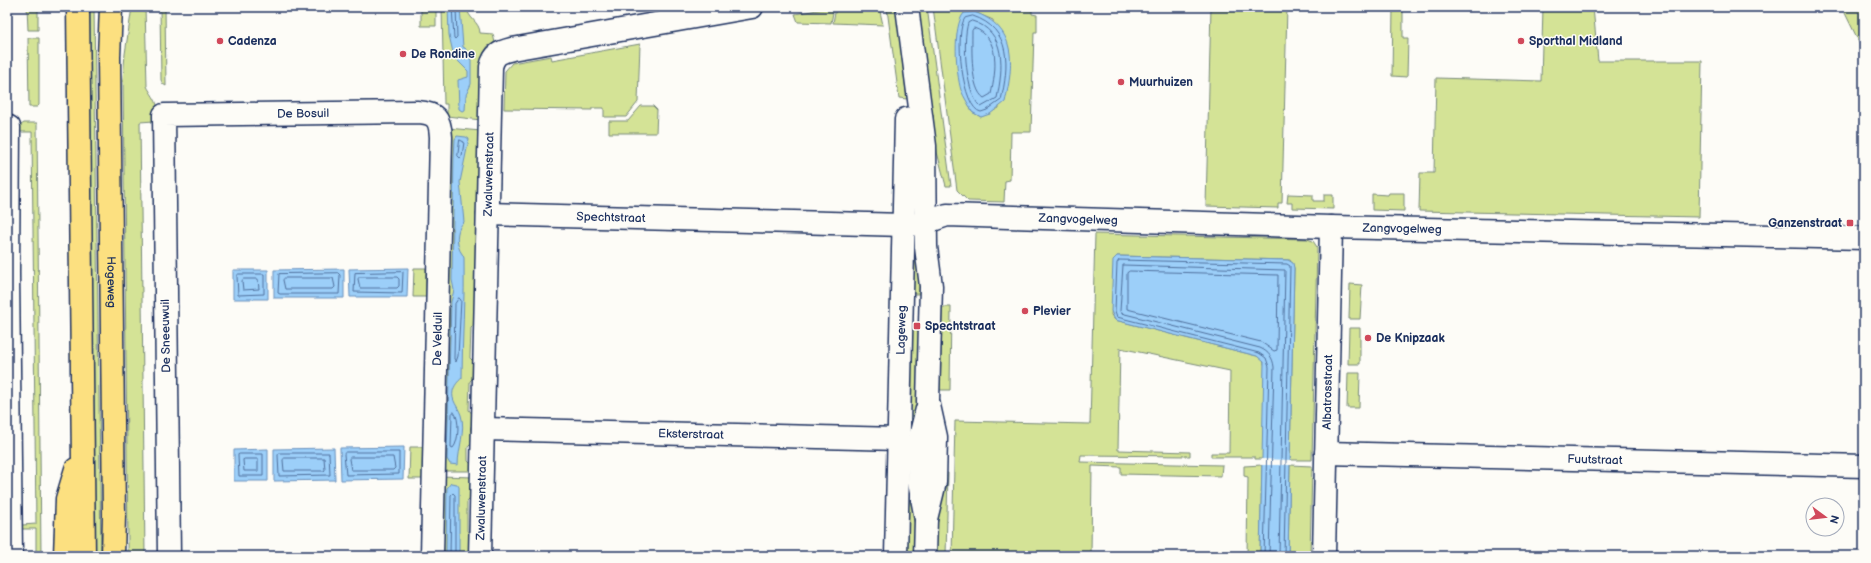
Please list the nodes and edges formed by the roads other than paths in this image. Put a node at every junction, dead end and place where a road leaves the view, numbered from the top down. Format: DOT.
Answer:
graph roads {
  1 [pos="78,7"];
  2 [pos="111,7"];
  3 [pos="752,7"];
  4 [pos="907,7"];
  5 [pos="164,115"];
  6 [pos="921,117"];
  7 [pos="439,122"];
  8 [pos="8,126"];
  9 [pos="488,214"];
  10 [pos="934,220"];
  11 [pos="904,225"];
  12 [pos="1331,228"];
  13 [pos="1864,238"];
  14 [pos="483,429"];
  15 [pos="899,440"];
  16 [pos="83,447"];
  17 [pos="1326,453"];
  18 [pos="8,460"];
  19 [pos="1864,466"];
  20 [pos="114,515"];
  21 [pos="12,556"];
  22 [pos="65,556"];
  23 [pos="84,556"];
  24 [pos="112,556"];
  25 [pos="120,556"];
  26 [pos="169,556"];
  27 [pos="432,556"];
  28 [pos="480,556"];
  29 [pos="896,556"];
  30 [pos="925,556"];
  31 [pos="1324,556"];
  1 -- 16 [label="main road"];
  2 -- 20 [label="main road, Hogeweg"];
  3 -- 9 [label="street, Zwaluwenstraat"];
  4 -- 6 [label="street"];
  5 -- 7 [label="street, De Bosuil"];
  5 -- 26 [label="street, De Sneeuwuil"];
  6 -- 10 [label="street"];
  6 -- 11 [label="street, Lageweg"];
  7 -- 27 [label="street, De Velduil"];
  8 -- 18 [label="street"];
  9 -- 11 [label="street, Spechtstraat"];
  9 -- 14 [label="street, Zwaluwenstraat"];
  10 -- 11 [label="street, Spechtstraat"];
  10 -- 12 [label="street, Zangvogelweg"];
  10 -- 30 [label="street"];
  11 -- 15 [label="street, Lageweg"];
  12 -- 13 [label="street, Zangvogelweg"];
  12 -- 17 [label="street, Albatrosstraat"];
  14 -- 15 [label="street, Eksterstraat"];
  14 -- 28 [label="street, Zwaluwenstraat"];
  15 -- 29 [label="street, Lageweg"];
  16 -- 22 [label="main road"];
  16 -- 23 [label="main road"];
  17 -- 19 [label="street, Fuutstraat"];
  17 -- 31 [label="street, Albatrosstraat"];
  18 -- 21 [label="street"];
  20 -- 24 [label="main road, Hogeweg"];
  20 -- 25 [label="main road"];
}
